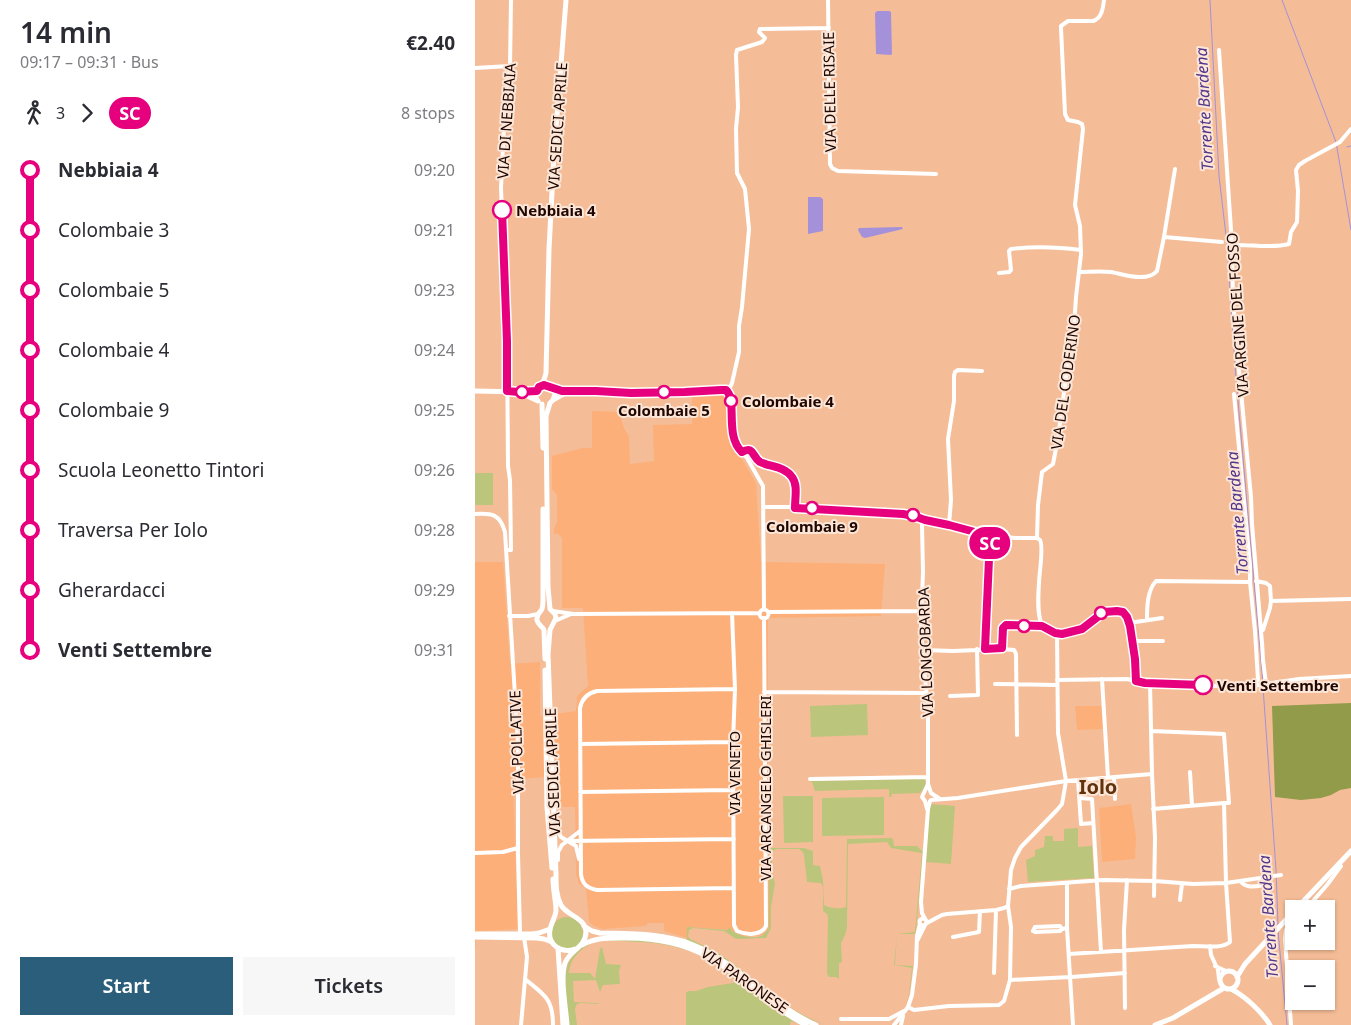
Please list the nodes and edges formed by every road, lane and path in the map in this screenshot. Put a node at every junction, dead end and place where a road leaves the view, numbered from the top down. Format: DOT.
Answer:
graph roads {
  1 [pos="511,0"];
  2 [pos="566,0"];
  3 [pos="828,0"];
  4 [pos="1104,0"];
  5 [pos="829,28"];
  6 [pos="1219,50"];
  7 [pos="510,66"];
  8 [pos="475,68"];
  9 [pos="1351,129"];
  10 [pos="1175,169"];
  11 [pos="936,174"];
  12 [pos="1164,237"];
  13 [pos="1223,242"];
  14 [pos="1232,245"];
  15 [pos="1081,250"];
  16 [pos="1079,272"];
  17 [pos="999,273"];
  18 [pos="982,371"];
  19 [pos="546,373"];
  20 [pos="551,388"];
  21 [pos="538,389"];
  22 [pos="572,390"];
  23 [pos="475,391"];
  24 [pos="507,391"];
  25 [pos="728,391"];
  26 [pos="518,392"];
  27 [pos="1234,394"];
  28 [pos="551,401"];
  29 [pos="540,402"];
  30 [pos="742,452"];
  31 [pos="764,507"];
  32 [pos="795,508"];
  33 [pos="475,514"];
  34 [pos="925,520"];
  35 [pos="949,525"];
  36 [pos="990,536"];
  37 [pos="1037,538"];
  38 [pos="506,550"];
  39 [pos="1256,581"];
  40 [pos="1250,582"];
  41 [pos="1351,599"];
  42 [pos="1271,601"];
  43 [pos="764,609"];
  44 [pos="552,610"];
  45 [pos="921,611"];
  46 [pos="769,612"];
  47 [pos="732,613"];
  48 [pos="760,613"];
  49 [pos="539,614"];
  50 [pos="573,614"];
  51 [pos="509,616"];
  52 [pos="764,618"];
  53 [pos="1162,618"];
  54 [pos="1147,620"];
  55 [pos="554,623"];
  56 [pos="1129,623"];
  57 [pos="543,626"];
  58 [pos="1042,626"];
  59 [pos="1057,634"];
  60 [pos="1132,641"];
  61 [pos="1163,641"];
  62 [pos="1262,643"];
  63 [pos="1002,648"];
  64 [pos="985,649"];
  65 [pos="922,650"];
  66 [pos="977,650"];
  67 [pos="1351,676"];
  68 [pos="1102,679"];
  69 [pos="1136,681"];
  70 [pos="1057,682"];
  71 [pos="1017,683"];
  72 [pos="1151,683"];
  73 [pos="995,684"];
  74 [pos="1266,684"];
  75 [pos="1246,687"];
  76 [pos="735,689"];
  77 [pos="764,692"];
  78 [pos="926,693"];
  79 [pos="950,696"];
  80 [pos="1151,731"];
  81 [pos="1017,736"];
  82 [pos="733,742"];
  83 [pos="581,744"];
  84 [pos="1190,772"];
  85 [pos="1152,774"];
  86 [pos="928,777"];
  87 [pos="1108,778"];
  88 [pos="1114,778"];
  89 [pos="810,779"];
  90 [pos="1078,780"];
  91 [pos="1066,781"];
  92 [pos="928,784"];
  93 [pos="733,790"];
  94 [pos="580,792"];
  95 [pos="924,793"];
  96 [pos="931,794"];
  97 [pos="1080,798"];
  98 [pos="940,799"];
  99 [pos="1115,799"];
  100 [pos="929,801"];
  101 [pos="1224,803"];
  102 [pos="1192,806"];
  103 [pos="1153,809"];
  104 [pos="553,823"];
  105 [pos="1093,823"];
  106 [pos="580,831"];
  107 [pos="734,839"];
  108 [pos="568,841"];
  109 [pos="581,841"];
  110 [pos="518,848"];
  111 [pos="1351,851"];
  112 [pos="475,853"];
  113 [pos="581,863"];
  114 [pos="1341,866"];
  115 [pos="556,875"];
  116 [pos="1281,875"];
  117 [pos="1097,880"];
  118 [pos="1127,880"];
  119 [pos="1155,881"];
  120 [pos="1241,882"];
  121 [pos="1067,883"];
  122 [pos="1226,883"];
  123 [pos="1182,884"];
  124 [pos="1266,885"];
  125 [pos="734,888"];
  126 [pos="1009,890"];
  127 [pos="1154,896"];
  128 [pos="1180,900"];
  129 [pos="1304,900"];
  130 [pos="1314,900"];
  131 [pos="1007,906"];
  132 [pos="996,910"];
  133 [pos="980,911"];
  134 [pos="571,915"];
  135 [pos="1285,920"];
  136 [pos="554,921"];
  137 [pos="923,922"];
  138 [pos="584,926"];
  139 [pos="1048,926"];
  140 [pos="1062,928"];
  141 [pos="1067,928"];
  142 [pos="550,929"];
  143 [pos="737,932"];
  144 [pos="1048,932"];
  145 [pos="475,934"];
  146 [pos="522,936"];
  147 [pos="953,937"];
  148 [pos="475,938"];
  149 [pos="552,942"];
  150 [pos="581,945"];
  151 [pos="1210,946"];
  152 [pos="558,948"];
  153 [pos="575,949"];
  154 [pos="1125,950"];
  155 [pos="1286,950"];
  156 [pos="1101,952"];
  157 [pos="1069,954"];
  158 [pos="1245,964"];
  159 [pos="1215,966"];
  160 [pos="1226,971"];
  161 [pos="1232,972"];
  162 [pos="994,973"];
  163 [pos="1125,973"];
  164 [pos="1071,977"];
  165 [pos="525,979"];
  166 [pos="1010,980"];
  167 [pos="1237,980"];
  168 [pos="1221,984"];
  169 [pos="1231,989"];
  170 [pos="1243,996"];
  171 [pos="907,1008"];
  172 [pos="1125,1008"];
  173 [pos="903,1014"];
  174 [pos="841,1019"];
  175 [pos="889,1019"];
  176 [pos="521,1025"];
  177 [pos="553,1025"];
  178 [pos="565,1025"];
  179 [pos="806,1025"];
  180 [pos="816,1025"];
  181 [pos="893,1025"];
  182 [pos="901,1025"];
  183 [pos="1073,1025"];
  184 [pos="1155,1025"];
  185 [pos="1270,1025"];
  186 [pos="1291,1025"];
  1 -- 7 [label="street, VIA DI NEBBIAIA"];
  2 -- 19 [label="main road, VIA SEDICI APRILE"];
  3 -- 5 [label="street, VIA DELLE RISAIE"];
  4 -- 15 [label="street, VIA DEL CODERINO"];
  5 -- 11 [label="street, VIA DELLE RISAIE"];
  5 -- 25 [label="street"];
  6 -- 14 [label="street, VIA ARGINE DEL FOSSO"];
  7 -- 8 [label="street"];
  7 -- 24 [label="street, VIA DI NEBBIAIA"];
  9 -- 14 [label="street"];
  10 -- 12 [label="street"];
  12 -- 13 [label="street"];
  12 -- 16 [label="street"];
  14 -- 39 [label="street, VIA ARGINE DEL FOSSO"];
  15 -- 16 [label="street, VIA DEL CODERINO"];
  15 -- 17 [label="street"];
  16 -- 37 [label="street, VIA DEL CODERINO"];
  18 -- 35 [label="street"];
  19 -- 20 [label="main road, VIA SEDICI APRILE"];
  19 -- 21 [label="main road"];
  20 -- 21 [label="main road"];
  20 -- 22 [label="street"];
  20 -- 28 [label="main road, VIA SEDICI APRILE"];
  21 -- 26 [label="main road"];
  21 -- 29 [label="main road"];
  22 -- 25 [label="street"];
  22 -- 28 [label="street"];
  23 -- 24 [label="main road"];
  24 -- 26 [label="main road"];
  24 -- 38 [label="street, VIA POLLATIVE"];
  25 -- 30 [label="street"];
  26 -- 29 [label="main road"];
  27 -- 40 [label="street"];
  28 -- 29 [label="main road"];
  28 -- 44 [label="main road, VIA SEDICI APRILE"];
  29 -- 49 [label="main road"];
  30 -- 31 [label="street"];
  30 -- 32 [label="street"];
  31 -- 32 [label="street"];
  31 -- 43 [label="street"];
  32 -- 34 [label="street"];
  33 -- 38 [label="street, VIA POLLATIVE"];
  34 -- 35 [label="street"];
  34 -- 45 [label="street, VIA LONGOBARDA"];
  35 -- 36 [label="street"];
  36 -- 37 [label="street"];
  36 -- 64 [label="street"];
  37 -- 58 [label="street, VIA DEL CODERINO"];
  38 -- 51 [label="street, VIA POLLATIVE"];
  39 -- 42 [label="street"];
  39 -- 62 [label="street, VIA ARGINE DEL FOSSO"];
  40 -- 54 [label="street"];
  40 -- 75 [label="street"];
  41 -- 42 [label="street"];
  42 -- 62 [label="street"];
  43 -- 46 [label="street"];
  43 -- 48 [label="street"];
  44 -- 49 [label="main road"];
  44 -- 50 [label="street"];
  44 -- 55 [label="main road, VIA SEDICI APRILE"];
  45 -- 46 [label="street"];
  45 -- 65 [label="street, VIA LONGOBARDA"];
  46 -- 52 [label="street"];
  47 -- 48 [label="street"];
  47 -- 50 [label="street"];
  47 -- 76 [label="street, VIA VENETO"];
  48 -- 52 [label="street"];
  49 -- 51 [label="street"];
  49 -- 57 [label="main road"];
  50 -- 55 [label="street"];
  51 -- 110 [label="street, VIA POLLATIVE"];
  52 -- 77 [label="street, VIA ARCANGELO GHISLERI"];
  53 -- 54 [label="street"];
  54 -- 56 [label="street"];
  55 -- 57 [label="main road"];
  55 -- 104 [label="main road, VIA SEDICI APRILE"];
  56 -- 59 [label="street"];
  56 -- 60 [label="street"];
  57 -- 136 [label="main road, VIA SEDICI APRILE"];
  58 -- 59 [label="street"];
  58 -- 63 [label="street"];
  59 -- 70 [label="street"];
  60 -- 61 [label="street"];
  60 -- 69 [label="street"];
  62 -- 74 [label="street"];
  63 -- 64 [label="street"];
  63 -- 71 [label="street"];
  64 -- 66 [label="street"];
  65 -- 66 [label="street"];
  65 -- 78 [label="street, VIA LONGOBARDA"];
  66 -- 79 [label="street"];
  67 -- 74 [label="street"];
  68 -- 69 [label="street"];
  68 -- 70 [label="street"];
  68 -- 87 [label="street"];
  69 -- 72 [label="street"];
  70 -- 71 [label="street"];
  70 -- 91 [label="street"];
  71 -- 73 [label="street"];
  71 -- 81 [label="street"];
  72 -- 75 [label="street"];
  72 -- 80 [label="street"];
  74 -- 75 [label="street"];
  76 -- 82 [label="street, VIA VENETO"];
  76 -- 83 [label="street"];
  77 -- 78 [label="street"];
  77 -- 143 [label="street, VIA ARCANGELO GHISLERI"];
  78 -- 86 [label="street, VIA LONGOBARDA"];
  80 -- 85 [label="street"];
  80 -- 101 [label="street"];
  82 -- 83 [label="street"];
  82 -- 93 [label="street, VIA VENETO"];
  83 -- 94 [label="street"];
  84 -- 102 [label="street"];
  85 -- 88 [label="street"];
  85 -- 103 [label="street"];
  86 -- 89 [label="street"];
  86 -- 92 [label="street, VIA LONGOBARDA"];
  87 -- 88 [label="street"];
  87 -- 90 [label="street"];
  88 -- 99 [label="street"];
  90 -- 91 [label="street"];
  90 -- 97 [label="street"];
  91 -- 98 [label="street"];
  91 -- 126 [label="street"];
  92 -- 95 [label="street, VIA LONGOBARDA"];
  92 -- 96 [label="street, VIA LONGOBARDA"];
  93 -- 94 [label="street"];
  93 -- 107 [label="street, VIA VENETO"];
  94 -- 106 [label="street"];
  95 -- 96 [label="street"];
  95 -- 100 [label="street"];
  96 -- 98 [label="street"];
  96 -- 100 [label="street, VIA LONGOBARDA"];
  97 -- 105 [label="street"];
  97 -- 105 [label="street"];
  98 -- 100 [label="street"];
  100 -- 137 [label="street"];
  101 -- 102 [label="street"];
  101 -- 122 [label="street"];
  102 -- 103 [label="street"];
  103 -- 119 [label="street"];
  104 -- 108 [label="street"];
  104 -- 115 [label="main road, VIA SEDICI APRILE"];
  105 -- 117 [label="street"];
  106 -- 108 [label="street"];
  106 -- 109 [label="street"];
  107 -- 109 [label="street"];
  107 -- 125 [label="street, VIA VENETO"];
  108 -- 109 [label="street"];
  108 -- 113 [label="street"];
  108 -- 115 [label="street"];
  109 -- 113 [label="street"];
  110 -- 112 [label="street"];
  110 -- 146 [label="street, VIA POLLATIVE"];
  111 -- 129 [label="main road"];
  113 -- 125 [label="street"];
  114 -- 130 [label="street"];
  115 -- 134 [label="main road, VIA SEDICI APRILE"];
  116 -- 120 [label="street"];
  117 -- 118 [label="street"];
  117 -- 121 [label="street"];
  117 -- 156 [label="street"];
  118 -- 119 [label="street"];
  118 -- 154 [label="street"];
  119 -- 123 [label="street"];
  119 -- 127 [label="street"];
  120 -- 122 [label="street"];
  120 -- 124 [label="street"];
  121 -- 126 [label="street"];
  121 -- 141 [label="street"];
  122 -- 123 [label="street"];
  122 -- 151 [label="street"];
  123 -- 128 [label="street"];
  125 -- 143 [label="street, VIA VENETO"];
  126 -- 131 [label="street"];
  131 -- 132 [label="street"];
  131 -- 166 [label="street"];
  132 -- 133 [label="street"];
  132 -- 162 [label="street"];
  133 -- 137 [label="street"];
  133 -- 147 [label="street"];
  134 -- 136 [label="main road, VIA SEDICI APRILE"];
  134 -- 138 [label="main road, VIA SEDICI APRILE"];
  135 -- 158 [label="main road"];
  136 -- 142 [label="main road, VIA SEDICI APRILE"];
  137 -- 171 [label="street"];
  138 -- 150 [label="main road"];
  138 -- 180 [label="main road, VIA PARONESE"];
  139 -- 140 [label="street"];
  139 -- 144 [label="street"];
  139 -- 144 [label="street"];
  140 -- 141 [label="street"];
  140 -- 144 [label="street"];
  141 -- 157 [label="street"];
  142 -- 146 [label="main road"];
  142 -- 149 [label="main road"];
  145 -- 146 [label="main road"];
  146 -- 148 [label="main road"];
  146 -- 149 [label="main road"];
  146 -- 165 [label="street, VIA POLLATIVE"];
  149 -- 152 [label="main road"];
  150 -- 153 [label="main road"];
  150 -- 179 [label="main road, VIA PARONESE"];
  151 -- 154 [label="street"];
  151 -- 159 [label="street"];
  152 -- 153 [label="main road"];
  152 -- 178 [label="main road"];
  153 -- 178 [label="main road"];
  154 -- 156 [label="street"];
  154 -- 163 [label="street"];
  155 -- 186 [label="street"];
  156 -- 157 [label="street"];
  157 -- 164 [label="street"];
  158 -- 161 [label="main road"];
  158 -- 167 [label="main road"];
  159 -- 160 [label="street"];
  159 -- 168 [label="street"];
  160 -- 161 [label="main road"];
  160 -- 168 [label="main road"];
  161 -- 167 [label="main road"];
  163 -- 164 [label="street"];
  163 -- 172 [label="street"];
  164 -- 166 [label="street"];
  164 -- 183 [label="street"];
  165 -- 176 [label="street, VIA POLLATIVE"];
  165 -- 177 [label="street"];
  166 -- 171 [label="street"];
  167 -- 169 [label="main road"];
  167 -- 170 [label="main road"];
  168 -- 169 [label="main road"];
  168 -- 184 [label="main road"];
  169 -- 170 [label="main road"];
  170 -- 185 [label="main road"];
  171 -- 173 [label="street"];
  171 -- 175 [label="street"];
  173 -- 181 [label="street"];
  173 -- 182 [label="street"];
  174 -- 175 [label="street"];
  175 -- 181 [label="street"];
}
